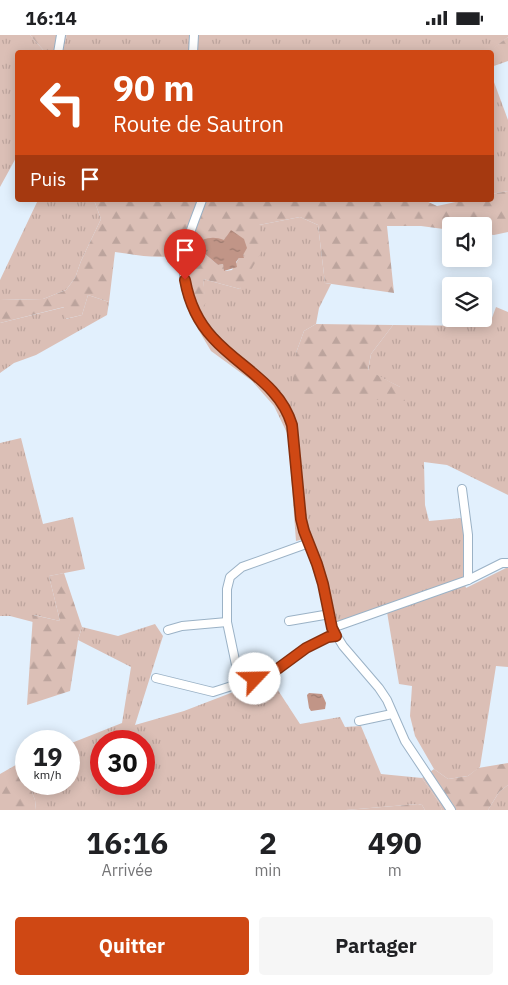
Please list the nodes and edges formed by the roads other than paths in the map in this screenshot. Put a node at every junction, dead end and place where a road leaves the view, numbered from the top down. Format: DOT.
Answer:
graph roads {
  1 [pos="61,35"];
  2 [pos="194,35"];
  3 [pos="58,50"];
  4 [pos="193,50"];
  5 [pos="201,202"];
  6 [pos="462,489"];
  7 [pos="309,543"];
  8 [pos="508,563"];
  9 [pos="468,581"];
  10 [pos="330,614"];
  11 [pos="289,621"];
  12 [pos="227,622"];
  13 [pos="332,628"];
  14 [pos="168,630"];
  15 [pos="336,636"];
  16 [pos="156,678"];
  17 [pos="240,683"];
  18 [pos="392,714"];
  19 [pos="359,721"];
  20 [pos="452,810"];
  1 -- 3 [label="street"];
  2 -- 4 [label="street"];
  5 -- 7 [label="street"];
  6 -- 9 [label="street"];
  7 -- 10 [label="street"];
  7 -- 12 [label="street"];
  8 -- 9 [label="street"];
  9 -- 13 [label="street"];
  10 -- 11 [label="street"];
  10 -- 13 [label="street"];
  12 -- 14 [label="street"];
  12 -- 17 [label="street"];
  13 -- 15 [label="street"];
  15 -- 17 [label="street"];
  15 -- 18 [label="street"];
  16 -- 17 [label="street"];
  18 -- 19 [label="street"];
  18 -- 20 [label="street"];
}
